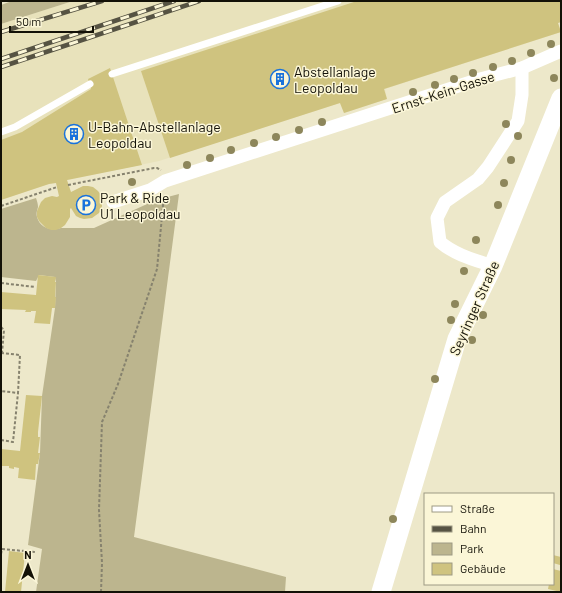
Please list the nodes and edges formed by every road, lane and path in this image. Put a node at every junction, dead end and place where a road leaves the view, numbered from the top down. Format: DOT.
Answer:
graph roads {
  1 [pos="338,1"];
  2 [pos="561,51"];
  3 [pos="522,68"];
  4 [pos="112,74"];
  5 [pos="90,84"];
  6 [pos="561,98"];
  7 [pos="1,132"];
  8 [pos="165,181"];
  9 [pos="68,185"];
  10 [pos="57,187"];
  11 [pos="113,202"];
  12 [pos="1,206"];
  13 [pos="493,266"];
  14 [pos="1,283"];
  15 [pos="35,287"];
  16 [pos="1,327"];
  17 [pos="2,353"];
  18 [pos="1,391"];
  19 [pos="18,393"];
  20 [pos="1,440"];
  21 [pos="1,549"];
  22 [pos="35,552"];
  23 [pos="1,554"];
  24 [pos="101,592"];
  25 [pos="381,592"];
  1 -- 4 [label="lane"];
  2 -- 3 [label="street, Ernst-Kein-Gasse"];
  3 -- 8 [label="street, Ernst-Kein-Gasse"];
  3 -- 13 [label="street"];
  5 -- 7 [label="lane"];
  6 -- 13 [label="main road, Seyringer Straße"];
  8 -- 9 [label="path"];
  8 -- 11 [label="street, Ernst-Kein-Gasse"];
  8 -- 24 [label="path"];
  10 -- 12 [label="path"];
  13 -- 25 [label="main road, Seyringer Straße"];
  14 -- 15 [label="path"];
  16 -- 17 [label="path"];
  17 -- 19 [label="path"];
  18 -- 19 [label="path"];
  19 -- 20 [label="path"];
  21 -- 22 [label="path"];
  21 -- 23 [label="path"];
}
